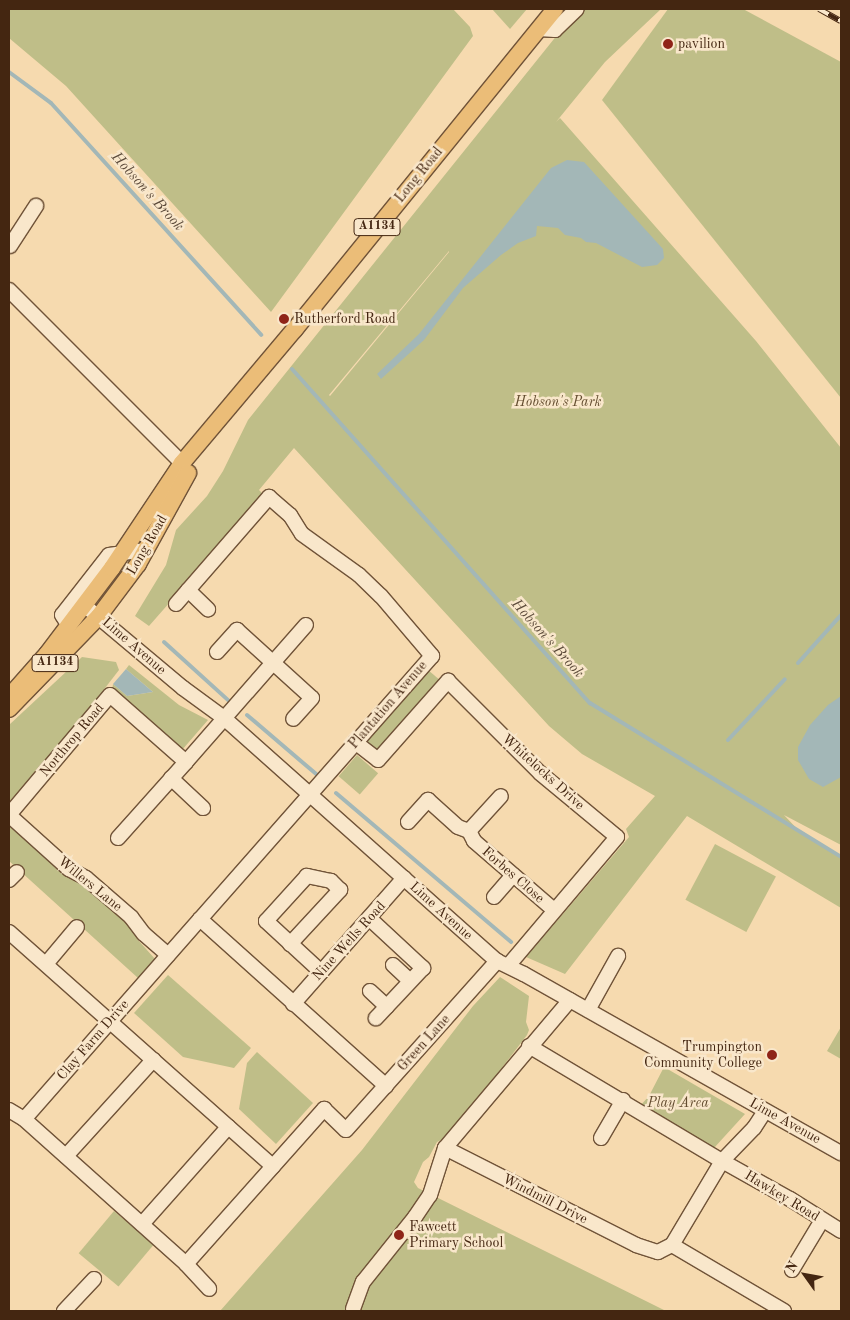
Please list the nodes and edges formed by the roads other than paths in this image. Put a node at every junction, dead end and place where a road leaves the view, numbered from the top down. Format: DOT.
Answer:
graph roads {
  1 [pos="555,9"];
  2 [pos="577,9"];
  3 [pos="534,34"];
  4 [pos="36,206"];
  5 [pos="9,247"];
  6 [pos="9,290"];
  7 [pos="264,365"];
  8 [pos="182,463"];
  9 [pos="146,550"];
  10 [pos="122,553"];
  11 [pos="188,590"];
  12 [pos="176,604"];
  13 [pos="84,605"];
  14 [pos="208,609"];
  15 [pos="99,616"];
  16 [pos="306,625"];
  17 [pos="69,626"];
  18 [pos="217,652"];
  19 [pos="273,662"];
  20 [pos="9,697"];
  21 [pos="9,708"];
  22 [pos="224,718"];
  23 [pos="293,719"];
  24 [pos="355,742"];
  25 [pos="186,762"];
  26 [pos="171,778"];
  27 [pos="310,794"];
  28 [pos="501,796"];
  29 [pos="203,808"];
  30 [pos="9,815"];
  31 [pos="408,822"];
  32 [pos="469,831"];
  33 [pos="118,838"];
  34 [pos="513,875"];
  35 [pos="404,878"];
  36 [pos="494,898"];
  37 [pos="554,910"];
  38 [pos="369,918"];
  39 [pos="200,919"];
  40 [pos="78,927"];
  41 [pos="9,932"];
  42 [pos="290,944"];
  43 [pos="168,955"];
  44 [pos="618,956"];
  45 [pos="503,963"];
  46 [pos="46,964"];
  47 [pos="393,965"];
  48 [pos="321,972"];
  49 [pos="410,982"];
  50 [pos="370,991"];
  51 [pos="570,1000"];
  52 [pos="293,1004"];
  53 [pos="386,1007"];
  54 [pos="588,1010"];
  55 [pos="376,1018"];
  56 [pos="110,1022"];
  57 [pos="529,1046"];
  58 [pos="153,1060"];
  59 [pos="386,1086"];
  60 [pos="623,1100"];
  61 [pos="9,1110"];
  62 [pos="766,1111"];
  63 [pos="24,1119"];
  64 [pos="228,1127"];
  65 [pos="601,1138"];
  66 [pos="445,1148"];
  67 [pos="841,1153"];
  68 [pos="66,1156"];
  69 [pos="722,1161"];
  70 [pos="273,1166"];
  71 [pos="822,1220"];
  72 [pos="142,1224"];
  73 [pos="841,1232"];
  74 [pos="672,1245"];
  75 [pos="186,1264"];
  76 [pos="792,1270"];
  77 [pos="94,1279"];
  78 [pos="209,1289"];
  79 [pos="353,1309"];
  80 [pos="64,1311"];
  81 [pos="784,1311"];
  1 -- 3 [label="main road, Long Road / A1134"];
  2 -- 3 [label="street"];
  3 -- 7 [label="main road, Long Road / A1134"];
  4 -- 5 [label="street"];
  6 -- 8 [label="street"];
  7 -- 8 [label="main road, Long Road / A1134"];
  7 -- 9 [label="main road, Long Road / A1134"];
  8 -- 10 [label="main road, Long Road / A1134"];
  9 -- 10 [label="street"];
  9 -- 15 [label="main road, Long Road / A1134"];
  10 -- 13 [label="main road, Long Road / A1134"];
  10 -- 17 [label="street"];
  11 -- 12 [label="street, Plantation Avenue"];
  11 -- 14 [label="street"];
  11 -- 24 [label="street, Plantation Avenue"];
  13 -- 15 [label="street, Lime Avenue"];
  13 -- 17 [label="main road, Long Road / A1134"];
  15 -- 21 [label="main road, Long Road / A1134"];
  15 -- 22 [label="street, Lime Avenue"];
  16 -- 19 [label="street"];
  17 -- 20 [label="main road, Long Road / A1134"];
  18 -- 19 [label="street"];
  19 -- 22 [label="street"];
  19 -- 23 [label="street"];
  22 -- 25 [label="street"];
  22 -- 27 [label="street, Lime Avenue"];
  24 -- 27 [label="street, Plantation Avenue"];
  24 -- 37 [label="street, Whitelocks Drive"];
  25 -- 26 [label="street"];
  25 -- 30 [label="street, Northrop Road"];
  26 -- 29 [label="street"];
  26 -- 33 [label="street"];
  27 -- 35 [label="street, Lime Avenue"];
  27 -- 39 [label="street, Clay Farm Drive"];
  28 -- 32 [label="street"];
  30 -- 43 [label="street, Willers Lane"];
  31 -- 32 [label="street, Forbes Close"];
  32 -- 34 [label="street, Forbes Close"];
  34 -- 36 [label="street"];
  34 -- 37 [label="street, Forbes Close"];
  35 -- 38 [label="street, Nine Wells Road"];
  35 -- 45 [label="street, Lime Avenue"];
  37 -- 45 [label="street, Whitelocks Drive"];
  38 -- 48 [label="street, Nine Wells Road"];
  38 -- 49 [label="street"];
  39 -- 43 [label="street, Clay Farm Drive"];
  39 -- 52 [label="street"];
  40 -- 46 [label="street"];
  41 -- 46 [label="street"];
  42 -- 42 [label="street"];
  42 -- 48 [label="street"];
  43 -- 56 [label="street, Clay Farm Drive"];
  44 -- 54 [label="street"];
  45 -- 51 [label="street, Lime Avenue"];
  45 -- 59 [label="street, Green Lane"];
  46 -- 56 [label="street"];
  47 -- 49 [label="street"];
  48 -- 52 [label="street, Nine Wells Road"];
  49 -- 53 [label="street"];
  50 -- 53 [label="street"];
  51 -- 54 [label="street, Lime Avenue"];
  51 -- 57 [label="street"];
  52 -- 59 [label="street"];
  53 -- 55 [label="street"];
  54 -- 62 [label="street, Lime Avenue"];
  56 -- 58 [label="street"];
  56 -- 63 [label="street, Clay Farm Drive"];
  57 -- 60 [label="street, Hawkey Road"];
  57 -- 66 [label="street"];
  58 -- 64 [label="street"];
  58 -- 68 [label="street"];
  59 -- 70 [label="street, Green Lane"];
  60 -- 65 [label="street"];
  60 -- 69 [label="street, Hawkey Road"];
  61 -- 63 [label="street"];
  62 -- 67 [label="street, Lime Avenue"];
  62 -- 69 [label="street"];
  63 -- 68 [label="street"];
  64 -- 70 [label="street"];
  64 -- 72 [label="street"];
  66 -- 74 [label="street, Windmill Drive"];
  66 -- 79 [label="street"];
  68 -- 72 [label="street"];
  69 -- 71 [label="street, Hawkey Road"];
  69 -- 74 [label="street"];
  70 -- 75 [label="street"];
  71 -- 73 [label="street, Hawkey Road"];
  71 -- 76 [label="street"];
  72 -- 75 [label="street"];
  74 -- 81 [label="street"];
  75 -- 78 [label="street"];
  77 -- 80 [label="street"];
}
